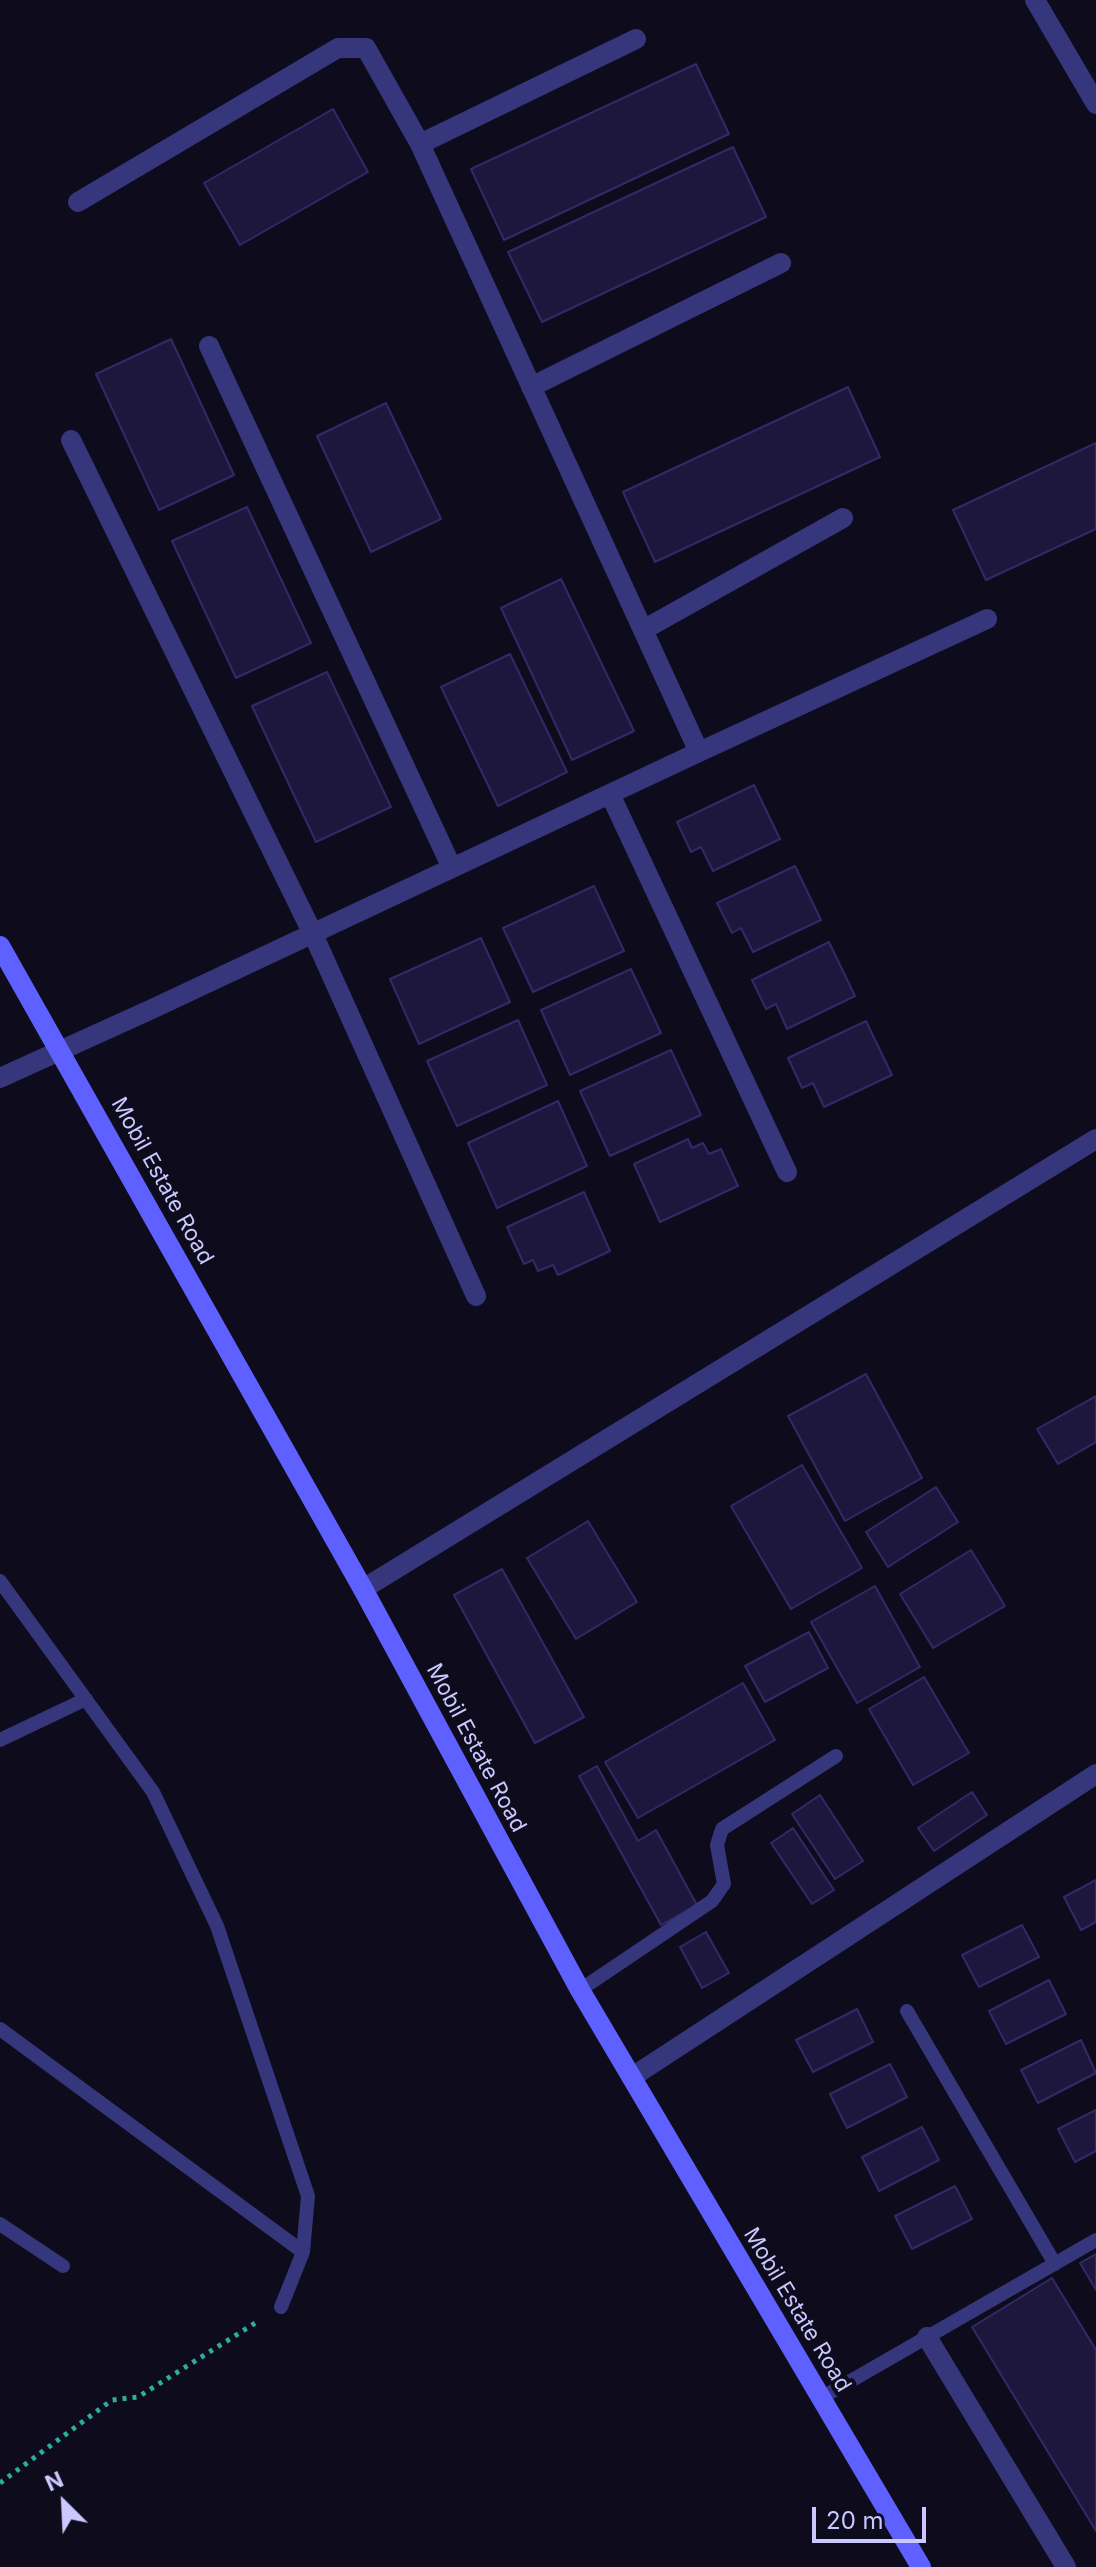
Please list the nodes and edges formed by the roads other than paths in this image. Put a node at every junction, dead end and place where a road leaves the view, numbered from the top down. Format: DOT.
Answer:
graph roads {
  1 [pos="1035,0"];
  2 [pos="636,39"];
  3 [pos="1096,104"];
  4 [pos="420,144"];
  5 [pos="78,202"];
  6 [pos="781,263"];
  7 [pos="209,346"];
  8 [pos="531,387"];
  9 [pos="71,440"];
  10 [pos="843,518"];
  11 [pos="987,619"];
  12 [pos="643,630"];
  13 [pos="699,752"];
  14 [pos="610,794"];
  15 [pos="452,868"];
  16 [pos="313,934"];
  17 [pos="0,946"];
  18 [pos="60,1050"];
  19 [pos="0,1078"];
  20 [pos="1096,1139"];
  21 [pos="787,1172"];
  22 [pos="476,1296"];
  23 [pos="0,1581"];
  24 [pos="363,1589"];
  25 [pos="86,1699"];
  26 [pos="0,1740"];
  27 [pos="836,1756"];
  28 [pos="1096,1774"];
  29 [pos="580,1990"];
  30 [pos="907,2011"];
  31 [pos="0,2029"];
  32 [pos="632,2077"];
  33 [pos="0,2224"];
  34 [pos="1096,2240"];
  35 [pos="303,2252"];
  36 [pos="1055,2264"];
  37 [pos="63,2266"];
  38 [pos="281,2307"];
  39 [pos="927,2337"];
  40 [pos="821,2398"];
  41 [pos="921,2567"];
  42 [pos="1066,2567"];
  1 -- 3 [label="street"];
  2 -- 4 [label="street"];
  4 -- 5 [label="street"];
  4 -- 8 [label="street"];
  6 -- 8 [label="street"];
  7 -- 15 [label="street"];
  8 -- 12 [label="street"];
  9 -- 16 [label="street"];
  10 -- 12 [label="street"];
  11 -- 13 [label="street"];
  12 -- 13 [label="street"];
  13 -- 14 [label="street"];
  14 -- 15 [label="street"];
  14 -- 21 [label="street"];
  15 -- 16 [label="street"];
  16 -- 18 [label="street"];
  16 -- 22 [label="street"];
  17 -- 18 [label="main road, Mobil Estate Road"];
  18 -- 19 [label="street"];
  18 -- 24 [label="main road, Mobil Estate Road"];
  20 -- 24 [label="street"];
  23 -- 25 [label="lane"];
  24 -- 29 [label="main road, Mobil Estate Road"];
  25 -- 26 [label="lane"];
  25 -- 35 [label="lane"];
  27 -- 29 [label="lane"];
  28 -- 32 [label="street"];
  29 -- 32 [label="main road, Mobil Estate Road"];
  30 -- 36 [label="lane"];
  31 -- 35 [label="lane"];
  32 -- 40 [label="main road, Mobil Estate Road"];
  33 -- 37 [label="lane"];
  34 -- 36 [label="lane"];
  35 -- 38 [label="lane"];
  36 -- 39 [label="lane"];
  39 -- 40 [label="lane"];
  39 -- 42 [label="street"];
  40 -- 41 [label="main road, Mobil Estate Road"];
}
